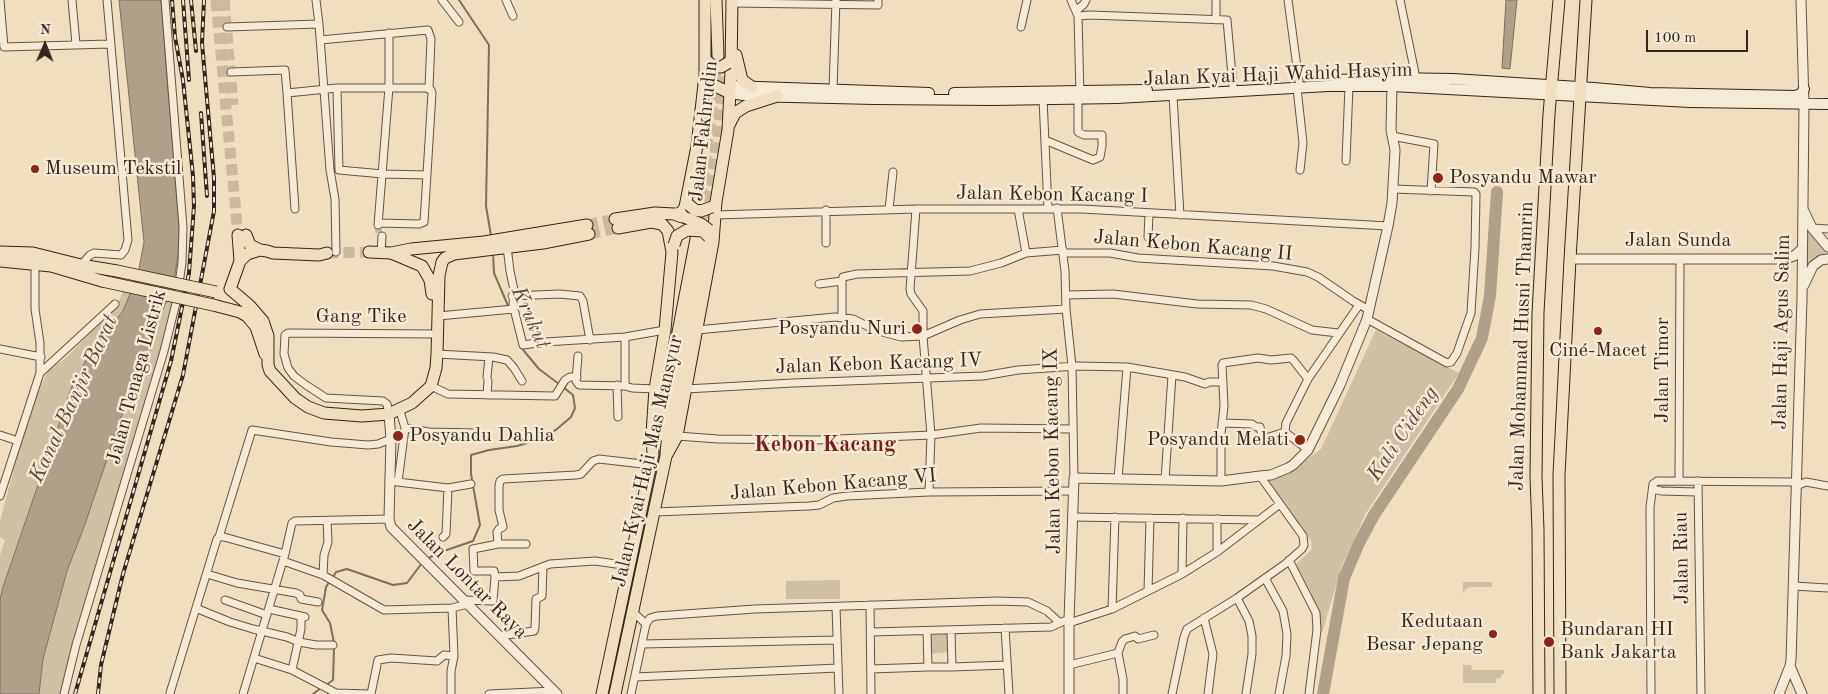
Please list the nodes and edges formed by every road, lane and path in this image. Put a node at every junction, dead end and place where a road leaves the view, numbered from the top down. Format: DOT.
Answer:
graph roads {
  1 [pos="0,0"];
  2 [pos="72,0"];
  3 [pos="107,0"];
  4 [pos="165,0"];
  5 [pos="316,0"];
  6 [pos="442,0"];
  7 [pos="506,0"];
  8 [pos="705,0"];
  9 [pos="716,0"];
  10 [pos="1027,0"];
  11 [pos="1071,0"];
  12 [pos="1086,0"];
  13 [pos="1216,0"];
  14 [pos="1288,0"];
  15 [pos="1400,0"];
  16 [pos="1560,0"];
  17 [pos="1586,0"];
  18 [pos="1801,0"];
  19 [pos="730,1"];
  20 [pos="836,3"];
  21 [pos="878,3"];
  22 [pos="1077,13"];
  23 [pos="513,16"];
  24 [pos="1216,20"];
  25 [pos="459,22"];
  26 [pos="320,24"];
  27 [pos="227,27"];
  28 [pos="1020,27"];
  29 [pos="389,33"];
  30 [pos="320,40"];
  31 [pos="731,42"];
  32 [pos="76,44"];
  33 [pos="110,44"];
  34 [pos="719,59"];
  35 [pos="231,72"];
  36 [pos="705,74"];
  37 [pos="1416,78"];
  38 [pos="1298,85"];
  39 [pos="1233,86"];
  40 [pos="1349,86"];
  41 [pos="1392,86"];
  42 [pos="1494,86"];
  43 [pos="389,87"];
  44 [pos="752,87"];
  45 [pos="337,88"];
  46 [pos="429,88"];
  47 [pos="730,89"];
  48 [pos="1804,89"];
  49 [pos="324,90"];
  50 [pos="833,90"];
  51 [pos="1551,90"];
  52 [pos="1581,92"];
  53 [pos="287,93"];
  54 [pos="1117,94"];
  55 [pos="1079,95"];
  56 [pos="776,96"];
  57 [pos="1173,96"];
  58 [pos="1043,98"];
  59 [pos="1804,104"];
  60 [pos="1828,104"];
  61 [pos="728,130"];
  62 [pos="1392,136"];
  63 [pos="1045,140"];
  64 [pos="1346,161"];
  65 [pos="1300,170"];
  66 [pos="893,172"];
  67 [pos="383,174"];
  68 [pos="427,175"];
  69 [pos="1393,189"];
  70 [pos="1431,191"];
  71 [pos="687,204"];
  72 [pos="1802,206"];
  73 [pos="1048,208"];
  74 [pos="1057,208"];
  75 [pos="295,209"];
  76 [pos="714,209"];
  77 [pos="889,209"];
  78 [pos="916,209"];
  79 [pos="1018,209"];
  80 [pos="826,210"];
  81 [pos="1149,213"];
  82 [pos="1180,215"];
  83 [pos="680,216"];
  84 [pos="1388,226"];
  85 [pos="1812,228"];
  86 [pos="588,229"];
  87 [pos="1828,229"];
  88 [pos="707,237"];
  89 [pos="1148,237"];
  90 [pos="826,243"];
  91 [pos="505,244"];
  92 [pos="485,246"];
  93 [pos="1828,247"];
  94 [pos="673,249"];
  95 [pos="264,250"];
  96 [pos="1801,250"];
  97 [pos="0,252"];
  98 [pos="331,252"];
  99 [pos="1063,252"];
  100 [pos="1026,254"];
  101 [pos="34,258"];
  102 [pos="1570,259"];
  103 [pos="1680,259"];
  104 [pos="1785,259"];
  105 [pos="1828,259"];
  106 [pos="0,261"];
  107 [pos="240,261"];
  108 [pos="81,265"];
  109 [pos="1801,270"];
  110 [pos="911,272"];
  111 [pos="842,281"];
  112 [pos="819,284"];
  113 [pos="230,289"];
  114 [pos="1066,295"];
  115 [pos="512,296"];
  116 [pos="1802,298"];
  117 [pos="1356,303"];
  118 [pos="115,304"];
  119 [pos="1066,309"];
  120 [pos="511,310"];
  121 [pos="1368,315"];
  122 [pos="438,316"];
  123 [pos="842,317"];
  124 [pos="666,330"];
  125 [pos="697,330"];
  126 [pos="436,331"];
  127 [pos="1338,333"];
  128 [pos="923,336"];
  129 [pos="626,337"];
  130 [pos="590,340"];
  131 [pos="0,349"];
  132 [pos="437,354"];
  133 [pos="578,356"];
  134 [pos="41,357"];
  135 [pos="489,357"];
  136 [pos="268,366"];
  137 [pos="1072,366"];
  138 [pos="1127,367"];
  139 [pos="40,373"];
  140 [pos="1172,375"];
  141 [pos="577,376"];
  142 [pos="926,377"];
  143 [pos="1308,379"];
  144 [pos="522,381"];
  145 [pos="1223,382"];
  146 [pos="617,385"];
  147 [pos="431,386"];
  148 [pos="625,386"];
  149 [pos="686,388"];
  150 [pos="655,389"];
  151 [pos="487,395"];
  152 [pos="394,412"];
  153 [pos="618,417"];
  154 [pos="1222,423"];
  155 [pos="405,428"];
  156 [pos="1073,429"];
  157 [pos="1284,432"];
  158 [pos="475,433"];
  159 [pos="0,435"];
  160 [pos="931,435"];
  161 [pos="677,436"];
  162 [pos="391,439"];
  163 [pos="18,441"];
  164 [pos="1308,450"];
  165 [pos="666,456"];
  166 [pos="652,460"];
  167 [pos="0,469"];
  168 [pos="8,471"];
  169 [pos="1260,476"];
  170 [pos="1074,478"];
  171 [pos="1118,479"];
  172 [pos="1165,480"];
  173 [pos="1221,480"];
  174 [pos="394,481"];
  175 [pos="1679,481"];
  176 [pos="1698,482"];
  177 [pos="471,484"];
  178 [pos="1796,484"];
  179 [pos="1828,486"];
  180 [pos="448,488"];
  181 [pos="1653,489"];
  182 [pos="1073,491"];
  183 [pos="929,492"];
  184 [pos="1698,492"];
  185 [pos="0,496"];
  186 [pos="1280,504"];
  187 [pos="655,512"];
  188 [pos="1073,517"];
  189 [pos="1115,517"];
  190 [pos="1150,518"];
  191 [pos="1182,518"];
  192 [pos="389,519"];
  193 [pos="1217,519"];
  194 [pos="1259,520"];
  195 [pos="328,521"];
  196 [pos="219,537"];
  197 [pos="443,537"];
  198 [pos="498,544"];
  199 [pos="526,544"];
  200 [pos="1217,552"];
  201 [pos="284,558"];
  202 [pos="1290,560"];
  203 [pos="630,566"];
  204 [pos="543,567"];
  205 [pos="207,574"];
  206 [pos="1182,574"];
  207 [pos="495,576"];
  208 [pos="329,578"];
  209 [pos="1265,578"];
  210 [pos="1793,586"];
  211 [pos="275,588"];
  212 [pos="1828,588"];
  213 [pos="1148,591"];
  214 [pos="1237,598"];
  215 [pos="225,600"];
  216 [pos="318,602"];
  217 [pos="466,602"];
  218 [pos="870,604"];
  219 [pos="197,606"];
  220 [pos="836,607"];
  221 [pos="452,608"];
  222 [pos="1112,608"];
  223 [pos="268,612"];
  224 [pos="633,612"];
  225 [pos="1204,618"];
  226 [pos="1066,622"];
  227 [pos="646,624"];
  228 [pos="1005,628"];
  229 [pos="951,630"];
  230 [pos="262,631"];
  231 [pos="926,631"];
  232 [pos="871,632"];
  233 [pos="500,636"];
  234 [pos="1154,636"];
  235 [pos="837,640"];
  236 [pos="299,642"];
  237 [pos="642,644"];
  238 [pos="333,645"];
  239 [pos="1118,653"];
  240 [pos="454,656"];
  241 [pos="254,658"];
  242 [pos="1007,665"];
  243 [pos="1069,665"];
  244 [pos="1790,666"];
  245 [pos="952,667"];
  246 [pos="838,668"];
  247 [pos="928,668"];
  248 [pos="871,669"];
  249 [pos="292,670"];
  250 [pos="635,677"];
  251 [pos="333,692"];
  252 [pos="555,692"];
  253 [pos="170,693"];
  254 [pos="542,693"];
  255 [pos="64,694"];
  256 [pos="243,694"];
  257 [pos="370,694"];
  258 [pos="451,694"];
  259 [pos="489,694"];
  260 [pos="602,694"];
  261 [pos="615,694"];
  262 [pos="631,694"];
  263 [pos="839,694"];
  264 [pos="871,694"];
  265 [pos="1009,694"];
  266 [pos="1069,694"];
  267 [pos="1122,694"];
  268 [pos="1172,694"];
  269 [pos="1208,694"];
  270 [pos="1246,694"];
  271 [pos="1279,694"];
  272 [pos="1309,694"];
  273 [pos="1539,694"];
  274 [pos="1560,694"];
  275 [pos="1651,694"];
  276 [pos="1701,694"];
  277 [pos="1779,694"];
  278 [pos="1802,694"];
  1 -- 32 [label="street"];
  2 -- 32 [label="street"];
  3 -- 33 [label="street"];
  4 -- 255 [label="street, Jalan Tenaga Listrik"];
  5 -- 26 [label="street"];
  6 -- 25 [label="street"];
  7 -- 23 [label="street"];
  8 -- 34 [label="main road, Jalan Fakhrudin"];
  9 -- 34 [label="main road, Jalan Fakhrudin"];
  10 -- 28 [label="street"];
  11 -- 22 [label="street"];
  12 -- 22 [label="street"];
  13 -- 24 [label="street"];
  14 -- 38 [label="street"];
  15 -- 37 [label="street"];
  16 -- 51 [label="main road, Jalan Mohammad Husni Thamrin"];
  17 -- 52 [label="main road, Jalan Mohammad Husni Thamrin"];
  18 -- 48 [label="street, Jalan Haji Agus Salim"];
  19 -- 20 [label="street"];
  19 -- 31 [label="main road, Jalan Fakhrudin"];
  19 -- 34 [label="main road, Jalan Fakhrudin"];
  20 -- 21 [label="street"];
  20 -- 50 [label="street"];
  22 -- 24 [label="street"];
  22 -- 55 [label="street"];
  24 -- 39 [label="street"];
  26 -- 27 [label="street"];
  26 -- 30 [label="street"];
  29 -- 30 [label="street"];
  29 -- 43 [label="street"];
  29 -- 46 [label="street"];
  30 -- 49 [label="street"];
  31 -- 34 [label="main road, Jalan Fakhrudin"];
  31 -- 44 [label="main road"];
  32 -- 33 [label="street"];
  33 -- 108 [label="street"];
  34 -- 36 [label="main road, Jalan Fakhrudin"];
  34 -- 47 [label="main road, Jalan Fakhrudin"];
  35 -- 53 [label="street"];
  36 -- 47 [label="main road"];
  36 -- 71 [label="main road, Jalan Fakhrudin"];
  37 -- 38 [label="main road, Jalan Kyai Haji Wahid Hasyim"];
  37 -- 42 [label="main road, Jalan Kyai Haji Wahid Hasyim"];
  38 -- 39 [label="main road, Jalan Kyai Haji Wahid Hasyim"];
  38 -- 40 [label="main road, Jalan Kyai Haji Wahid Hasyim"];
  38 -- 57 [label="main road, Jalan Kyai Haji Wahid Hasyim"];
  38 -- 65 [label="street"];
  39 -- 54 [label="main road, Jalan Kyai Haji Wahid Hasyim"];
  40 -- 41 [label="main road, Jalan Kyai Haji Wahid Hasyim"];
  40 -- 64 [label="street"];
  41 -- 42 [label="main road, Jalan Kyai Haji Wahid Hasyim"];
  41 -- 62 [label="street"];
  42 -- 51 [label="main road, Jalan Kyai Haji Wahid Hasyim"];
  43 -- 45 [label="street"];
  43 -- 46 [label="street"];
  43 -- 67 [label="street"];
  44 -- 47 [label="main road, Jalan Kyai Haji Wahid Hasyim"];
  44 -- 50 [label="main road, Jalan Kyai Haji Wahid Hasyim"];
  45 -- 49 [label="street"];
  45 -- 67 [label="street"];
  46 -- 68 [label="street"];
  47 -- 56 [label="main road, Jalan Kyai Haji Wahid Hasyim"];
  47 -- 61 [label="main road, Jalan Fakhrudin"];
  48 -- 52 [label="main road, Jalan Kyai Haji Wahid Hasyim"];
  48 -- 59 [label="street, Jalan Haji Agus Salim"];
  49 -- 53 [label="street"];
  49 -- 98 [label="street"];
  50 -- 55 [label="main road, Jalan Kyai Haji Wahid Hasyim"];
  51 -- 52 [label="main road, Jalan Kyai Haji Wahid Hasyim"];
  51 -- 273 [label="main road, Jalan Mohammad Husni Thamrin"];
  52 -- 59 [label="main road, Jalan Kyai Haji Wahid Hasyim"];
  52 -- 102 [label="main road, Jalan Mohammad Husni Thamrin"];
  53 -- 75 [label="street"];
  54 -- 55 [label="main road, Jalan Kyai Haji Wahid Hasyim"];
  54 -- 57 [label="main road, Jalan Kyai Haji Wahid Hasyim"];
  55 -- 58 [label="main road, Jalan Kyai Haji Wahid Hasyim"];
  55 -- 63 [label="street"];
  56 -- 58 [label="main road, Jalan Kyai Haji Wahid Hasyim"];
  56 -- 61 [label="main road"];
  57 -- 82 [label="street"];
  58 -- 63 [label="street"];
  59 -- 60 [label="main road, Jalan Kyai Haji Wahid Hasyim"];
  59 -- 72 [label="street, Jalan Haji Agus Salim"];
  61 -- 76 [label="main road, Jalan Fakhrudin"];
  62 -- 69 [label="street"];
  62 -- 70 [label="street"];
  63 -- 73 [label="street"];
  66 -- 77 [label="street"];
  67 -- 68 [label="street"];
  67 -- 68 [label="street"];
  69 -- 70 [label="street"];
  69 -- 84 [label="street"];
  70 -- 121 [label="street, Jalan Kebon Kacang II"];
  71 -- 76 [label="main road, bridge"];
  71 -- 83 [label="main road, Jalan Fakhrudin"];
  72 -- 85 [label="street"];
  72 -- 96 [label="street, Jalan Haji Agus Salim"];
  73 -- 74 [label="street, Jalan Kebon Kacang I"];
  73 -- 79 [label="street, Jalan Kebon Kacang I"];
  74 -- 81 [label="street, Jalan Kebon Kacang I"];
  74 -- 99 [label="street, Jalan Kebon Kacang IX"];
  76 -- 80 [label="street, Jalan Kebon Kacang I"];
  76 -- 88 [label="main road, Jalan Fakhrudin"];
  77 -- 78 [label="street, Jalan Kebon Kacang I"];
  77 -- 80 [label="street, Jalan Kebon Kacang I"];
  78 -- 79 [label="street, Jalan Kebon Kacang I"];
  78 -- 110 [label="street"];
  79 -- 100 [label="street"];
  80 -- 90 [label="street"];
  81 -- 82 [label="street, Jalan Kebon Kacang I"];
  81 -- 89 [label="street"];
  82 -- 84 [label="street, Jalan Kebon Kacang I"];
  83 -- 88 [label="main road, bridge"];
  83 -- 94 [label="main road, Jalan Kyai Haji Mas Mansyur"];
  84 -- 121 [label="street"];
  85 -- 87 [label="street"];
  85 -- 93 [label="street"];
  86 -- 91 [label="main road"];
  88 -- 94 [label="main road, bridge"];
  88 -- 125 [label="main road, Jalan Kyai Haji Mas Mansyur"];
  88 -- 165 [label="main road, Jalan Fakhrudin"];
  88 -- 166 [label="main road, Jalan Fakhrudin"];
  91 -- 92 [label="main road"];
  91 -- 115 [label="street"];
  92 -- 122 [label="main road"];
  92 -- 126 [label="main road"];
  94 -- 124 [label="main road, Jalan Kyai Haji Mas Mansyur"];
  95 -- 98 [label="main road"];
  95 -- 107 [label="main road"];
  95 -- 107 [label="main road"];
  96 -- 104 [label="street, Jalan Sunda"];
  96 -- 109 [label="street, Jalan Haji Agus Salim"];
  97 -- 101 [label="main road"];
  99 -- 100 [label="street, Jalan Kebon Kacang II"];
  99 -- 114 [label="street, Jalan Kebon Kacang IX"];
  99 -- 117 [label="street, Jalan Kebon Kacang II"];
  100 -- 110 [label="street, Jalan Kebon Kacang II"];
  101 -- 106 [label="main road"];
  101 -- 108 [label="main road"];
  101 -- 134 [label="street"];
  101 -- 136 [label="main road, bridge"];
  102 -- 103 [label="street, Jalan Sunda"];
  102 -- 274 [label="main road, Jalan Mohammad Husni Thamrin"];
  103 -- 104 [label="street, Jalan Sunda"];
  103 -- 175 [label="street, Jalan Timor"];
  104 -- 109 [label="street"];
  105 -- 116 [label="street"];
  107 -- 113 [label="main road"];
  108 -- 113 [label="main road, bridge"];
  109 -- 116 [label="street, Jalan Haji Agus Salim"];
  110 -- 111 [label="street, Jalan Kebon Kacang II"];
  110 -- 128 [label="street"];
  111 -- 112 [label="street, Jalan Kebon Kacang II"];
  111 -- 123 [label="street"];
  113 -- 136 [label="main road"];
  114 -- 119 [label="street, Jalan Kebon Kacang IX"];
  114 -- 127 [label="street"];
  115 -- 120 [label="street"];
  115 -- 130 [label="street"];
  116 -- 178 [label="street, Jalan Haji Agus Salim"];
  117 -- 121 [label="street, Jalan Kebon Kacang II"];
  117 -- 127 [label="street"];
  118 -- 139 [label="street"];
  119 -- 128 [label="street"];
  119 -- 137 [label="street, Jalan Kebon Kacang IX"];
  120 -- 122 [label="street"];
  120 -- 130 [label="street"];
  121 -- 164 [label="street"];
  122 -- 126 [label="main road"];
  123 -- 125 [label="street"];
  123 -- 128 [label="street"];
  124 -- 129 [label="street"];
  124 -- 150 [label="main road, Jalan Kyai Haji Mas Mansyur"];
  125 -- 149 [label="main road, Jalan Kyai Haji Mas Mansyur"];
  126 -- 132 [label="main road"];
  126 -- 152 [label="street, Gang Tike"];
  127 -- 143 [label="street"];
  128 -- 142 [label="street"];
  129 -- 130 [label="street"];
  129 -- 148 [label="street"];
  131 -- 134 [label="street"];
  132 -- 135 [label="street"];
  132 -- 147 [label="main road"];
  133 -- 141 [label="street"];
  134 -- 139 [label="street"];
  135 -- 144 [label="street"];
  135 -- 151 [label="street"];
  136 -- 152 [label="main road"];
  137 -- 138 [label="street, Jalan Kebon Kacang IV"];
  137 -- 142 [label="street, Jalan Kebon Kacang IV"];
  137 -- 156 [label="street, Jalan Kebon Kacang IX"];
  138 -- 140 [label="street, Jalan Kebon Kacang IV"];
  138 -- 171 [label="street"];
  139 -- 163 [label="street"];
  140 -- 145 [label="street, Jalan Kebon Kacang IV"];
  140 -- 172 [label="street"];
  141 -- 146 [label="street"];
  141 -- 151 [label="street"];
  142 -- 149 [label="street, Jalan Kebon Kacang IV"];
  142 -- 160 [label="street"];
  143 -- 145 [label="street"];
  143 -- 157 [label="street"];
  145 -- 154 [label="street"];
  146 -- 148 [label="street"];
  146 -- 153 [label="street"];
  147 -- 151 [label="street"];
  147 -- 152 [label="main road"];
  148 -- 150 [label="street"];
  149 -- 161 [label="main road, Jalan Kyai Haji Mas Mansyur"];
  150 -- 166 [label="main road, Jalan Kyai Haji Mas Mansyur"];
  152 -- 155 [label="street"];
  152 -- 162 [label="street, Jalan Lontar Raya"];
  154 -- 157 [label="street"];
  154 -- 173 [label="street"];
  155 -- 158 [label="street"];
  155 -- 174 [label="street"];
  156 -- 160 [label="street"];
  156 -- 170 [label="street, Jalan Kebon Kacang IX"];
  157 -- 164 [label="street"];
  159 -- 163 [label="street"];
  160 -- 161 [label="street"];
  160 -- 183 [label="street"];
  161 -- 165 [label="main road, Jalan Kyai Haji Mas Mansyur"];
  162 -- 174 [label="street, Jalan Lontar Raya"];
  162 -- 196 [label="street"];
  163 -- 168 [label="street"];
  164 -- 169 [label="street"];
  165 -- 187 [label="main road, Jalan Kyai Haji Mas Mansyur"];
  166 -- 198 [label="street"];
  166 -- 203 [label="main road, Jalan Kyai Haji Mas Mansyur"];
  167 -- 168 [label="street"];
  168 -- 185 [label="street"];
  169 -- 173 [label="street"];
  169 -- 186 [label="street"];
  170 -- 171 [label="street"];
  170 -- 182 [label="street, Jalan Kebon Kacang IX"];
  171 -- 172 [label="street"];
  172 -- 173 [label="street"];
  174 -- 180 [label="street"];
  174 -- 192 [label="street, Jalan Lontar Raya"];
  175 -- 176 [label="street"];
  175 -- 181 [label="street"];
  176 -- 178 [label="street"];
  176 -- 184 [label="street, Jalan Riau"];
  177 -- 180 [label="street"];
  178 -- 179 [label="street"];
  178 -- 210 [label="street, Jalan Haji Agus Salim"];
  180 -- 197 [label="street"];
  181 -- 184 [label="street"];
  181 -- 275 [label="street"];
  182 -- 183 [label="street, Jalan Kebon Kacang VI"];
  182 -- 188 [label="street, Jalan Kebon Kacang IX"];
  183 -- 187 [label="street, Jalan Kebon Kacang VI"];
  184 -- 276 [label="street, Jalan Riau"];
  186 -- 194 [label="street"];
  186 -- 202 [label="street"];
  187 -- 224 [label="main road, Jalan Kyai Haji Mas Mansyur"];
  188 -- 189 [label="street"];
  188 -- 226 [label="street, Jalan Kebon Kacang IX"];
  189 -- 190 [label="street"];
  189 -- 222 [label="street"];
  190 -- 191 [label="street"];
  190 -- 213 [label="street"];
  191 -- 193 [label="street"];
  191 -- 206 [label="street"];
  192 -- 195 [label="street"];
  192 -- 217 [label="street, Jalan Lontar Raya"];
  193 -- 194 [label="street"];
  193 -- 200 [label="street"];
  194 -- 200 [label="street"];
  195 -- 201 [label="street"];
  195 -- 208 [label="street"];
  196 -- 201 [label="street"];
  196 -- 205 [label="street"];
  198 -- 199 [label="street"];
  198 -- 207 [label="street"];
  200 -- 206 [label="street"];
  201 -- 208 [label="street"];
  201 -- 211 [label="street"];
  202 -- 209 [label="street"];
  202 -- 272 [label="street"];
  203 -- 204 [label="street"];
  203 -- 260 [label="main road, Jalan Kyai Haji Mas Mansyur"];
  204 -- 207 [label="street"];
  204 -- 233 [label="street"];
  205 -- 211 [label="street"];
  205 -- 219 [label="street"];
  206 -- 213 [label="street"];
  207 -- 217 [label="street"];
  208 -- 221 [label="street"];
  209 -- 214 [label="street"];
  209 -- 271 [label="street"];
  210 -- 212 [label="street"];
  210 -- 244 [label="street, Jalan Haji Agus Salim"];
  211 -- 216 [label="street"];
  211 -- 223 [label="street"];
  213 -- 222 [label="street"];
  214 -- 225 [label="street"];
  214 -- 270 [label="street"];
  215 -- 223 [label="street"];
  217 -- 221 [label="street"];
  217 -- 233 [label="street, Jalan Lontar Raya"];
  218 -- 220 [label="street"];
  218 -- 226 [label="street"];
  218 -- 232 [label="street"];
  219 -- 230 [label="street"];
  219 -- 253 [label="street"];
  220 -- 227 [label="street"];
  220 -- 235 [label="street"];
  221 -- 240 [label="street"];
  222 -- 226 [label="street"];
  223 -- 230 [label="street"];
  223 -- 236 [label="street"];
  224 -- 227 [label="street"];
  224 -- 261 [label="main road, Jalan Kyai Haji Mas Mansyur"];
  225 -- 268 [label="street"];
  225 -- 269 [label="street"];
  226 -- 228 [label="street"];
  226 -- 243 [label="street, Jalan Kebon Kacang IX"];
  227 -- 237 [label="street"];
  228 -- 229 [label="street"];
  228 -- 242 [label="street"];
  229 -- 231 [label="street"];
  229 -- 245 [label="street"];
  230 -- 236 [label="street"];
  230 -- 241 [label="street"];
  231 -- 232 [label="street"];
  231 -- 247 [label="street"];
  232 -- 248 [label="street"];
  233 -- 252 [label="street, Jalan Lontar Raya"];
  234 -- 239 [label="street"];
  235 -- 237 [label="street"];
  235 -- 246 [label="street"];
  236 -- 238 [label="street"];
  236 -- 249 [label="street"];
  237 -- 250 [label="street"];
  239 -- 243 [label="street"];
  239 -- 267 [label="street"];
  240 -- 257 [label="street"];
  240 -- 258 [label="street"];
  241 -- 249 [label="street"];
  241 -- 256 [label="street"];
  242 -- 245 [label="street"];
  242 -- 265 [label="street"];
  243 -- 266 [label="street, Jalan Kebon Kacang IX"];
  244 -- 277 [label="street, Jalan Haji Agus Salim"];
  244 -- 278 [label="street, Jalan Haji Agus Salim"];
  245 -- 247 [label="street"];
  246 -- 250 [label="street"];
  246 -- 263 [label="street"];
  247 -- 248 [label="street"];
  248 -- 264 [label="street"];
  249 -- 251 [label="street"];
  250 -- 262 [label="street"];
  251 -- 257 [label="street"];
  252 -- 254 [label="street"];
  254 -- 259 [label="street"];
}
